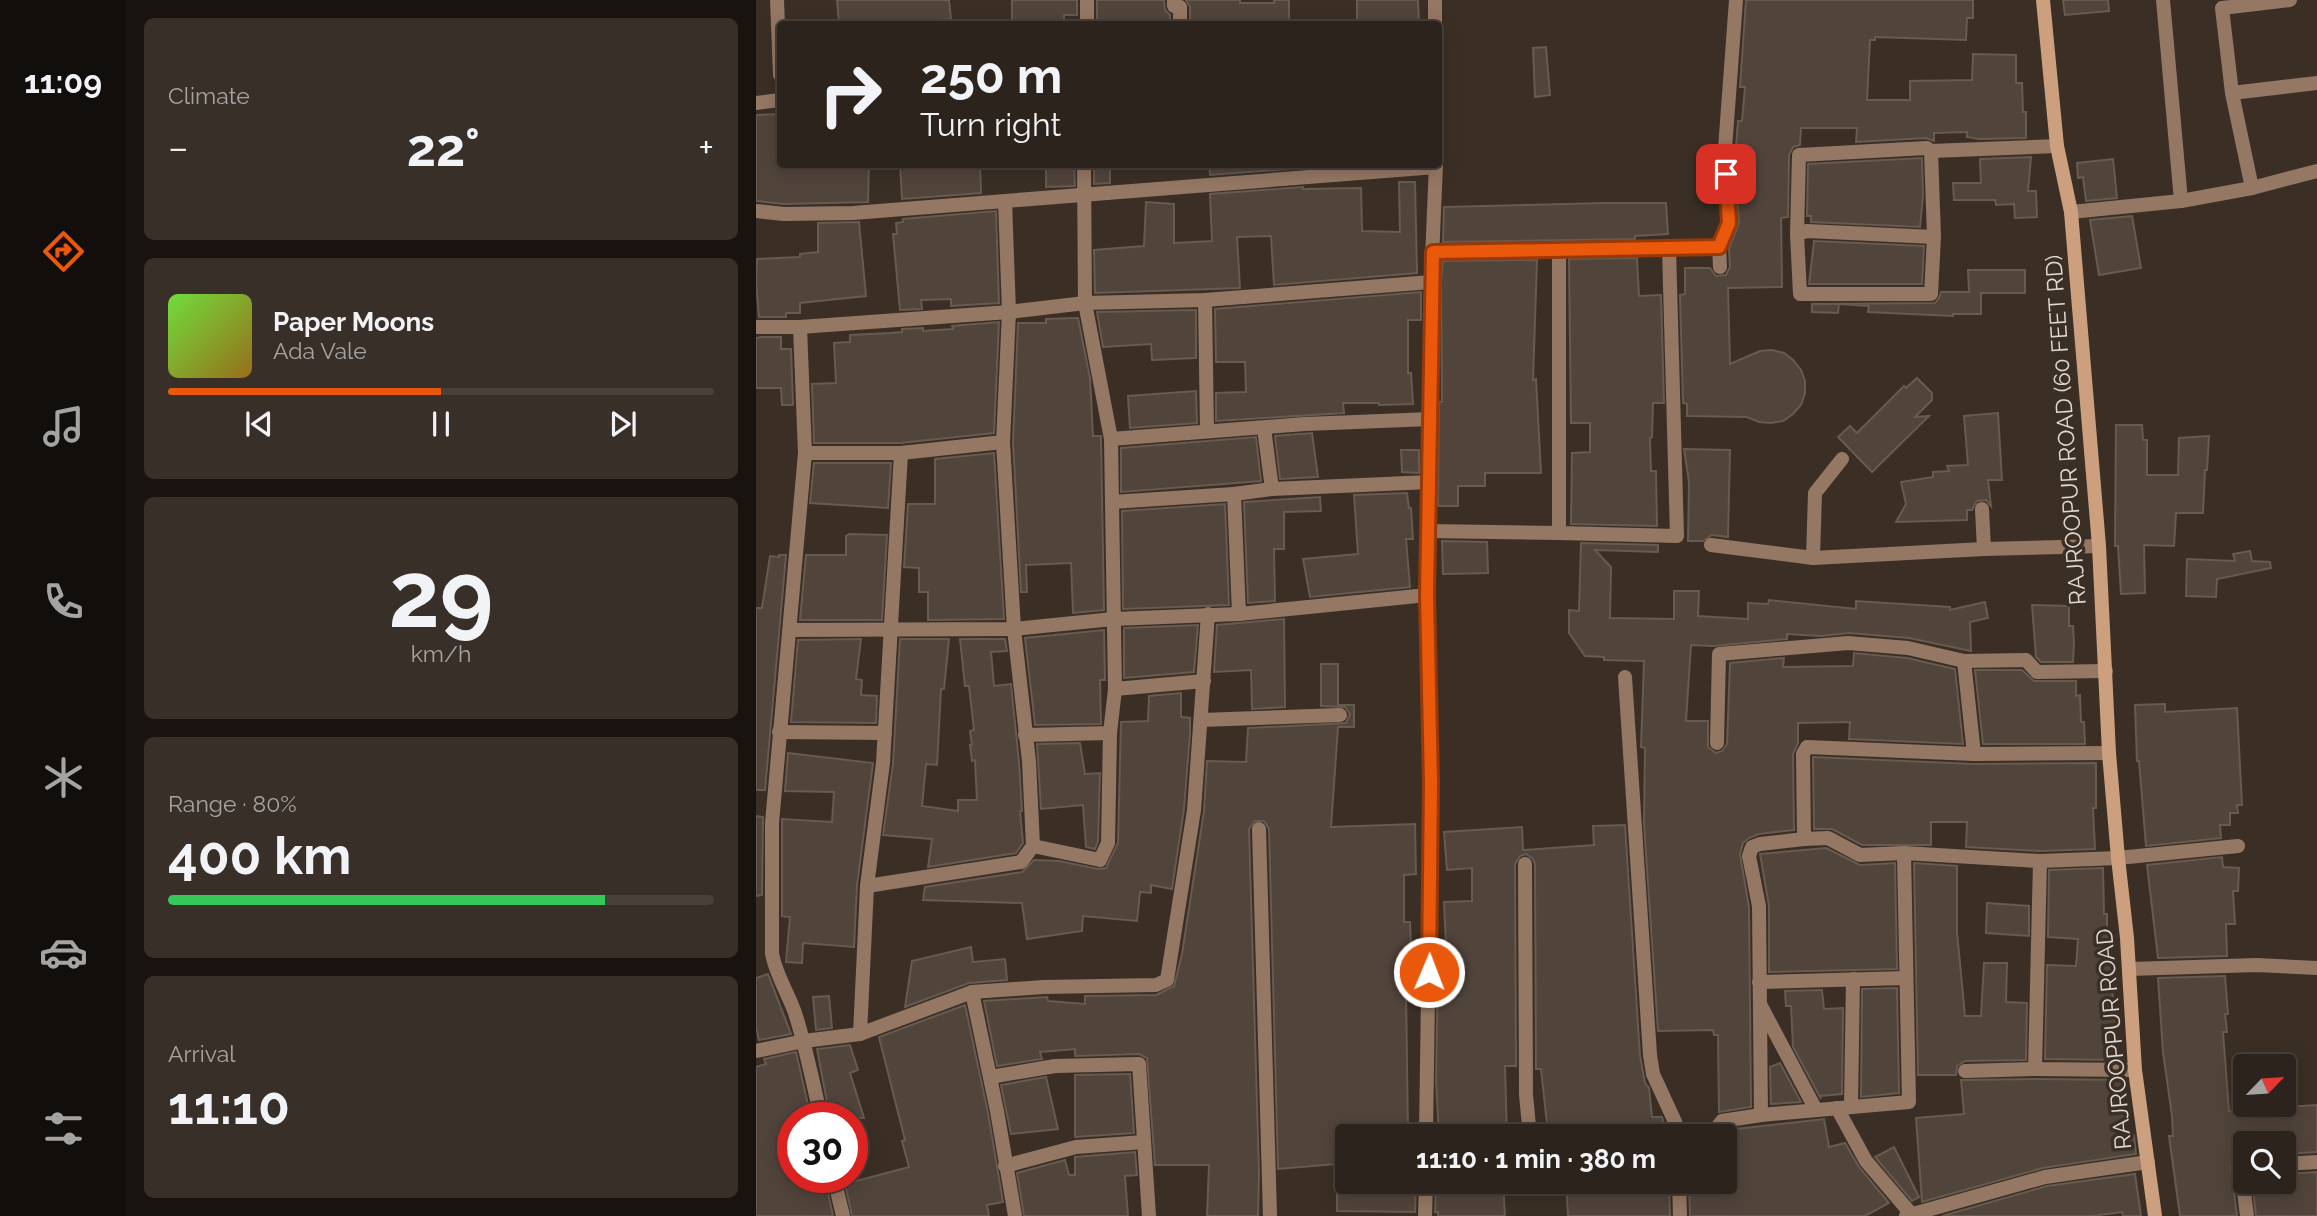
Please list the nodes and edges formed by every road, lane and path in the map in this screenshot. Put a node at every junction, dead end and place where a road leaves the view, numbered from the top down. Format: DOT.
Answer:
graph roads {
  1 [pos="777,0"];
  2 [pos="1087,0"];
  3 [pos="1174,0"];
  4 [pos="1435,0"];
  5 [pos="1736,0"];
  6 [pos="2043,0"];
  7 [pos="2163,0"];
  8 [pos="2282,1"];
  9 [pos="778,21"];
  10 [pos="1087,21"];
  11 [pos="1180,21"];
  12 [pos="1435,21"];
  13 [pos="2317,83"];
  14 [pos="2232,93"];
  15 [pos="777,100"];
  16 [pos="756,103"];
  17 [pos="2057,146"];
  18 [pos="1931,151"];
  19 [pos="1084,168"];
  20 [pos="1412,168"];
  21 [pos="1436,168"];
  22 [pos="2317,171"];
  23 [pos="2252,188"];
  24 [pos="1083,195"];
  25 [pos="1005,201"];
  26 [pos="2181,201"];
  27 [pos="756,211"];
  28 [pos="2071,212"];
  29 [pos="1797,234"];
  30 [pos="1934,237"];
  31 [pos="1719,247"];
  32 [pos="1669,249"];
  33 [pos="1559,250"];
  34 [pos="1433,252"];
  35 [pos="1720,267"];
  36 [pos="1431,282"];
  37 [pos="1205,300"];
  38 [pos="1085,303"];
  39 [pos="1009,312"];
  40 [pos="756,327"];
  41 [pos="800,327"];
  42 [pos="1430,419"];
  43 [pos="1264,428"];
  44 [pos="1207,431"];
  45 [pos="1111,439"];
  46 [pos="1003,442"];
  47 [pos="805,453"];
  48 [pos="901,453"];
  49 [pos="1842,460"];
  50 [pos="1430,482"];
  51 [pos="1272,489"];
  52 [pos="1234,494"];
  53 [pos="1112,502"];
  54 [pos="1982,509"];
  55 [pos="1428,531"];
  56 [pos="1559,533"];
  57 [pos="1711,545"];
  58 [pos="2099,546"];
  59 [pos="1984,549"];
  60 [pos="1813,558"];
  61 [pos="1427,595"];
  62 [pos="1208,614"];
  63 [pos="1239,614"];
  64 [pos="1113,619"];
  65 [pos="890,627"];
  66 [pos="1014,629"];
  67 [pos="790,630"];
  68 [pos="1964,661"];
  69 [pos="2106,671"];
  70 [pos="1625,677"];
  71 [pos="1204,681"];
  72 [pos="1115,689"];
  73 [pos="1340,715"];
  74 [pos="1201,720"];
  75 [pos="779,732"];
  76 [pos="885,733"];
  77 [pos="1110,733"];
  78 [pos="1025,735"];
  79 [pos="1717,743"];
  80 [pos="2109,753"];
  81 [pos="1974,754"];
  82 [pos="1259,829"];
  83 [pos="1804,839"];
  84 [pos="1033,846"];
  85 [pos="2238,846"];
  86 [pos="1904,853"];
  87 [pos="2118,858"];
  88 [pos="2040,861"];
  89 [pos="1525,864"];
  90 [pos="867,886"];
  91 [pos="2317,968"];
  92 [pos="2129,969"];
  93 [pos="1906,978"];
  94 [pos="1853,979"];
  95 [pos="1759,982"];
  96 [pos="972,992"];
  97 [pos="1760,1003"];
  98 [pos="860,1034"];
  99 [pos="804,1041"];
  100 [pos="756,1051"];
  101 [pos="2035,1069"];
  102 [pos="2135,1069"];
  103 [pos="1965,1071"];
  104 [pos="990,1077"];
  105 [pos="817,1102"];
  106 [pos="1844,1108"];
  107 [pos="1816,1110"];
  108 [pos="1761,1115"];
  109 [pos="1426,1124"];
  110 [pos="1529,1124"];
  111 [pos="1676,1124"];
  112 [pos="1720,1124"];
  113 [pos="1144,1142"];
  114 [pos="2148,1162"];
  115 [pos="2317,1162"];
  116 [pos="2296,1163"];
  117 [pos="1005,1166"];
  118 [pos="838,1193"];
  119 [pos="1426,1194"];
  120 [pos="1679,1194"];
  121 [pos="2245,1194"];
  122 [pos="1910,1215"];
  123 [pos="843,1216"];
  124 [pos="1015,1216"];
  125 [pos="1149,1216"];
  126 [pos="1270,1216"];
  127 [pos="1425,1216"];
  128 [pos="1680,1216"];
  129 [pos="2155,1216"];
  130 [pos="2248,1216"];
  1 -- 9 [label="street"];
  2 -- 10 [label="street"];
  3 -- 11 [label="street"];
  4 -- 12 [label="street"];
  5 -- 31 [label="street"];
  6 -- 17 [label="main road, RAJROOPUR ROAD (60 FEET RD)"];
  7 -- 26 [label="street"];
  8 -- 14 [label="street"];
  13 -- 14 [label="street"];
  14 -- 23 [label="street"];
  15 -- 16 [label="street"];
  17 -- 18 [label="street"];
  17 -- 28 [label="main road, RAJROOPUR ROAD (60 FEET RD)"];
  18 -- 29 [label="street"];
  18 -- 30 [label="street"];
  19 -- 24 [label="street"];
  20 -- 24 [label="street"];
  21 -- 34 [label="street"];
  22 -- 23 [label="street"];
  23 -- 26 [label="street"];
  24 -- 25 [label="street"];
  24 -- 38 [label="street"];
  25 -- 27 [label="street"];
  25 -- 39 [label="street"];
  26 -- 28 [label="street"];
  28 -- 58 [label="main road, RAJROOPUR ROAD (60 FEET RD)"];
  29 -- 30 [label="street"];
  29 -- 30 [label="street"];
  31 -- 32 [label="street"];
  31 -- 35 [label="street"];
  32 -- 33 [label="street"];
  32 -- 56 [label="street"];
  33 -- 34 [label="street"];
  33 -- 56 [label="street"];
  34 -- 36 [label="street"];
  36 -- 37 [label="street"];
  36 -- 42 [label="street"];
  37 -- 38 [label="street"];
  37 -- 44 [label="street"];
  38 -- 39 [label="street"];
  38 -- 45 [label="street"];
  39 -- 41 [label="street"];
  39 -- 46 [label="street"];
  40 -- 41 [label="street"];
  41 -- 47 [label="street"];
  42 -- 43 [label="street"];
  42 -- 50 [label="street"];
  43 -- 44 [label="street"];
  43 -- 51 [label="street"];
  44 -- 45 [label="street"];
  45 -- 53 [label="street"];
  46 -- 48 [label="street"];
  46 -- 66 [label="street"];
  47 -- 48 [label="street"];
  47 -- 67 [label="street"];
  48 -- 65 [label="street"];
  49 -- 60 [label="street"];
  50 -- 51 [label="street"];
  50 -- 55 [label="street"];
  51 -- 52 [label="street"];
  52 -- 53 [label="street"];
  52 -- 63 [label="street"];
  53 -- 64 [label="street"];
  54 -- 59 [label="street"];
  55 -- 56 [label="street"];
  55 -- 61 [label="street"];
  57 -- 60 [label="street"];
  58 -- 59 [label="street"];
  58 -- 69 [label="main road, RAJROOPUR ROAD (60 FEET RD)"];
  59 -- 60 [label="street"];
  61 -- 63 [label="street"];
  61 -- 109 [label="street"];
  62 -- 63 [label="street"];
  62 -- 64 [label="street"];
  62 -- 71 [label="street"];
  64 -- 66 [label="street"];
  64 -- 72 [label="street"];
  65 -- 66 [label="street"];
  65 -- 67 [label="street"];
  65 -- 76 [label="street"];
  66 -- 78 [label="street"];
  67 -- 75 [label="street"];
  68 -- 69 [label="street"];
  68 -- 79 [label="street"];
  68 -- 81 [label="street"];
  69 -- 80 [label="main road, RAJROOPUR ROAD (60 FEET RD)"];
  70 -- 111 [label="street"];
  71 -- 72 [label="street"];
  71 -- 74 [label="street"];
  72 -- 77 [label="street"];
  73 -- 74 [label="street"];
  74 -- 96 [label="street"];
  75 -- 76 [label="street"];
  75 -- 99 [label="street"];
  76 -- 90 [label="street"];
  77 -- 78 [label="street"];
  77 -- 84 [label="street"];
  78 -- 84 [label="street"];
  80 -- 81 [label="street"];
  80 -- 87 [label="main road, RAJROOPUR ROAD (60 FEET RD)"];
  81 -- 83 [label="street"];
  82 -- 126 [label="street"];
  83 -- 86 [label="street"];
  83 -- 95 [label="street"];
  84 -- 90 [label="street"];
  85 -- 87 [label="street"];
  86 -- 88 [label="street"];
  86 -- 93 [label="street"];
  87 -- 88 [label="street"];
  87 -- 92 [label="main road, RAJROOPPUR ROAD"];
  88 -- 101 [label="street"];
  89 -- 110 [label="street"];
  90 -- 98 [label="street"];
  91 -- 92 [label="street"];
  92 -- 102 [label="main road, RAJROOPPUR ROAD"];
  93 -- 94 [label="street"];
  93 -- 106 [label="street"];
  94 -- 95 [label="street"];
  94 -- 106 [label="street"];
  95 -- 97 [label="street"];
  96 -- 98 [label="street"];
  96 -- 104 [label="street"];
  97 -- 107 [label="street"];
  97 -- 108 [label="street"];
  98 -- 99 [label="street"];
  99 -- 100 [label="street"];
  99 -- 105 [label="street"];
  101 -- 102 [label="street"];
  101 -- 103 [label="street"];
  102 -- 114 [label="main road, RAJROOPPUR ROAD"];
  104 -- 113 [label="street"];
  104 -- 117 [label="street"];
  106 -- 107 [label="street"];
  106 -- 122 [label="street"];
  107 -- 108 [label="street"];
  108 -- 112 [label="street"];
  113 -- 117 [label="street"];
  113 -- 125 [label="street"];
  114 -- 122 [label="street"];
  114 -- 129 [label="main road, RAJROOPPUR ROAD"];
  115 -- 116 [label="street"];
  117 -- 124 [label="street"];
  118 -- 123 [label="street"];
  119 -- 127 [label="street"];
  120 -- 128 [label="street"];
  121 -- 130 [label="street"];
}
